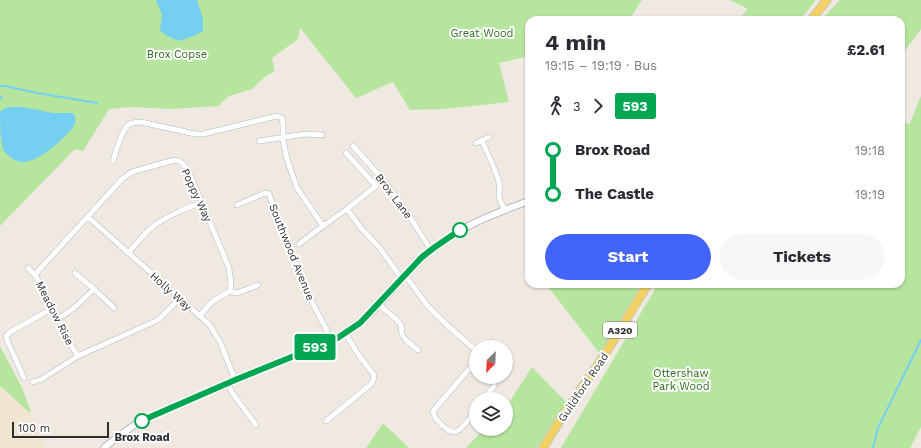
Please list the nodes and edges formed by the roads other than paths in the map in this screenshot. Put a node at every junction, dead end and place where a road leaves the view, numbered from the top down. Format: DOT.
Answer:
graph roads {
  1 [pos="827,0"];
  2 [pos="813,16"];
  3 [pos="322,134"];
  4 [pos="283,137"];
  5 [pos="489,138"];
  6 [pos="259,141"];
  7 [pos="482,141"];
  8 [pos="476,143"];
  9 [pos="353,146"];
  10 [pos="346,154"];
  11 [pos="113,161"];
  12 [pos="525,202"];
  13 [pos="201,203"];
  14 [pos="237,205"];
  15 [pos="347,209"];
  16 [pos="505,210"];
  17 [pos="88,217"];
  18 [pos="323,226"];
  19 [pos="299,244"];
  20 [pos="431,250"];
  21 [pos="128,252"];
  22 [pos="28,268"];
  23 [pos="75,273"];
  24 [pos="36,275"];
  25 [pos="404,277"];
  26 [pos="258,284"];
  27 [pos="94,288"];
  28 [pos="645,288"];
  29 [pos="230,291"];
  30 [pos="180,298"];
  31 [pos="378,304"];
  32 [pos="53,308"];
  33 [pos="114,308"];
  34 [pos="199,316"];
  35 [pos="58,319"];
  36 [pos="345,333"];
  37 [pos="332,340"];
  38 [pos="469,344"];
  39 [pos="418,350"];
  40 [pos="78,356"];
  41 [pos="469,370"];
  42 [pos="24,378"];
  43 [pos="235,380"];
  44 [pos="33,382"];
  45 [pos="227,383"];
  46 [pos="469,418"];
  47 [pos="326,421"];
  48 [pos="257,423"];
  49 [pos="104,448"];
  50 [pos="543,448"];
  1 -- 2 [label="main road"];
  3 -- 4 [label="street"];
  4 -- 6 [label="street"];
  4 -- 11 [label="street"];
  4 -- 18 [label="street"];
  5 -- 7 [label="street"];
  7 -- 8 [label="street"];
  7 -- 16 [label="street"];
  9 -- 20 [label="street, Brox Lane"];
  10 -- 15 [label="street"];
  12 -- 16 [label="street"];
  13 -- 17 [label="street, Poppy Way"];
  13 -- 21 [label="street"];
  13 -- 29 [label="street, Poppy Way"];
  14 -- 37 [label="street, Southwood Avenue"];
  15 -- 18 [label="street"];
  15 -- 25 [label="street"];
  16 -- 20 [label="street"];
  17 -- 21 [label="street, Holly Way"];
  17 -- 24 [label="street, Meadow Rise"];
  18 -- 19 [label="street"];
  20 -- 25 [label="street"];
  21 -- 30 [label="street, Holly Way"];
  22 -- 24 [label="street"];
  23 -- 27 [label="street"];
  24 -- 32 [label="street, Meadow Rise"];
  25 -- 31 [label="street"];
  25 -- 38 [label="street"];
  26 -- 29 [label="street"];
  27 -- 33 [label="street"];
  27 -- 35 [label="street"];
  28 -- 50 [label="main road, Guildford Road / A320"];
  29 -- 34 [label="street"];
  30 -- 34 [label="street, Holly Way"];
  30 -- 40 [label="street, Meadow Rise"];
  31 -- 36 [label="street"];
  31 -- 39 [label="street"];
  32 -- 35 [label="street, Meadow Rise"];
  32 -- 42 [label="street"];
  34 -- 43 [label="street, Holly Way"];
  35 -- 40 [label="street, Meadow Rise"];
  36 -- 37 [label="street"];
  36 -- 47 [label="street"];
  37 -- 43 [label="street"];
  40 -- 44 [label="street, Meadow Rise"];
  41 -- 46 [label="street"];
  43 -- 45 [label="street"];
  45 -- 48 [label="street"];
  45 -- 49 [label="street"];
}
